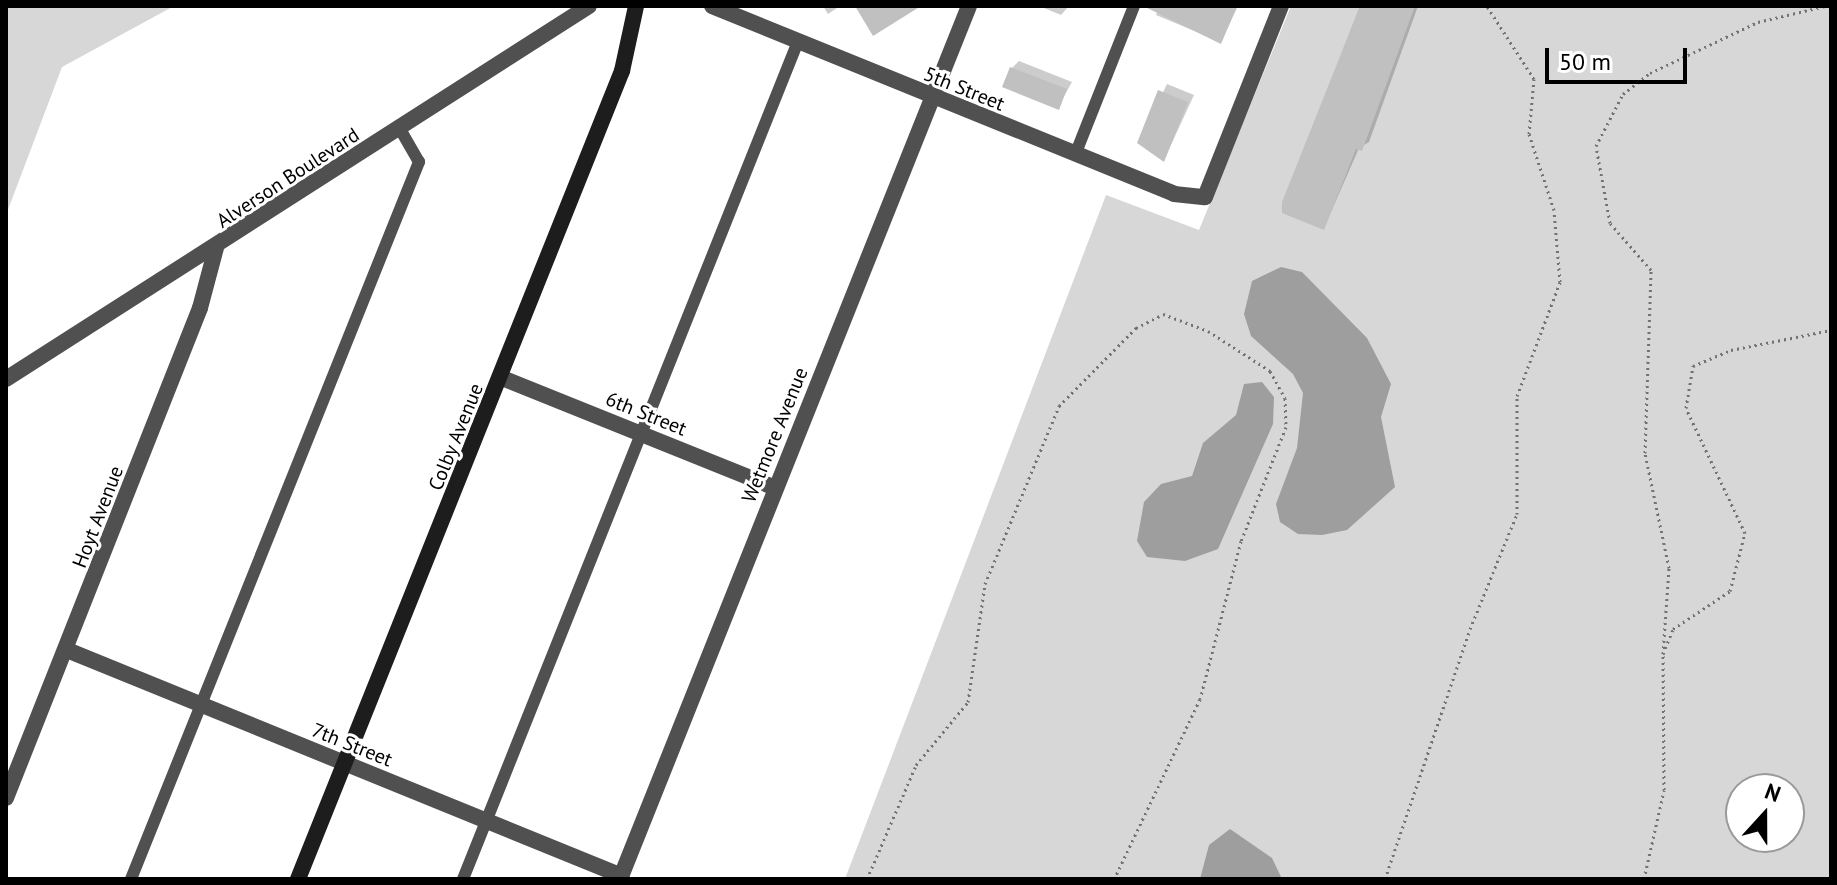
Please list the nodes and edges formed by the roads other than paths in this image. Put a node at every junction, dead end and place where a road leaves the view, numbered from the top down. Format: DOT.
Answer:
graph roads {
  1 [pos="589,6"];
  2 [pos="636,6"];
  3 [pos="712,6"];
  4 [pos="969,6"];
  5 [pos="1134,6"];
  6 [pos="1281,6"];
  7 [pos="797,44"];
  8 [pos="933,98"];
  9 [pos="400,129"];
  10 [pos="1075,155"];
  11 [pos="216,248"];
  12 [pos="502,378"];
  13 [pos="6,379"];
  14 [pos="644,435"];
  15 [pos="775,488"];
  16 [pos="67,650"];
  17 [pos="202,705"];
  18 [pos="345,763"];
  19 [pos="6,798"];
  20 [pos="486,821"];
  21 [pos="621,877"];
  22 [pos="131,879"];
  23 [pos="298,879"];
  24 [pos="463,879"];
  1 -- 9 [label="street, Alverson Boulevard"];
  2 -- 12 [label="main road, Colby Avenue"];
  3 -- 7 [label="street, 5th Street"];
  4 -- 8 [label="street, Wetmore Avenue"];
  5 -- 10 [label="lane"];
  6 -- 10 [label="street, 5th Street"];
  7 -- 8 [label="street, 5th Street"];
  7 -- 14 [label="lane"];
  8 -- 10 [label="street, 5th Street"];
  8 -- 15 [label="street, Wetmore Avenue"];
  9 -- 11 [label="street, Alverson Boulevard"];
  9 -- 17 [label="lane"];
  11 -- 13 [label="street, Alverson Boulevard"];
  11 -- 16 [label="street, Hoyt Avenue"];
  12 -- 14 [label="street, 6th Street"];
  12 -- 18 [label="main road, Colby Avenue"];
  14 -- 15 [label="street, 6th Street"];
  14 -- 20 [label="lane"];
  15 -- 21 [label="street, Wetmore Avenue"];
  16 -- 17 [label="street, 7th Street"];
  16 -- 19 [label="street, Hoyt Avenue"];
  17 -- 18 [label="street, 7th Street"];
  17 -- 22 [label="lane"];
  18 -- 20 [label="street, 7th Street"];
  18 -- 23 [label="main road, Colby Avenue"];
  20 -- 21 [label="street, 7th Street"];
  20 -- 24 [label="lane"];
}
